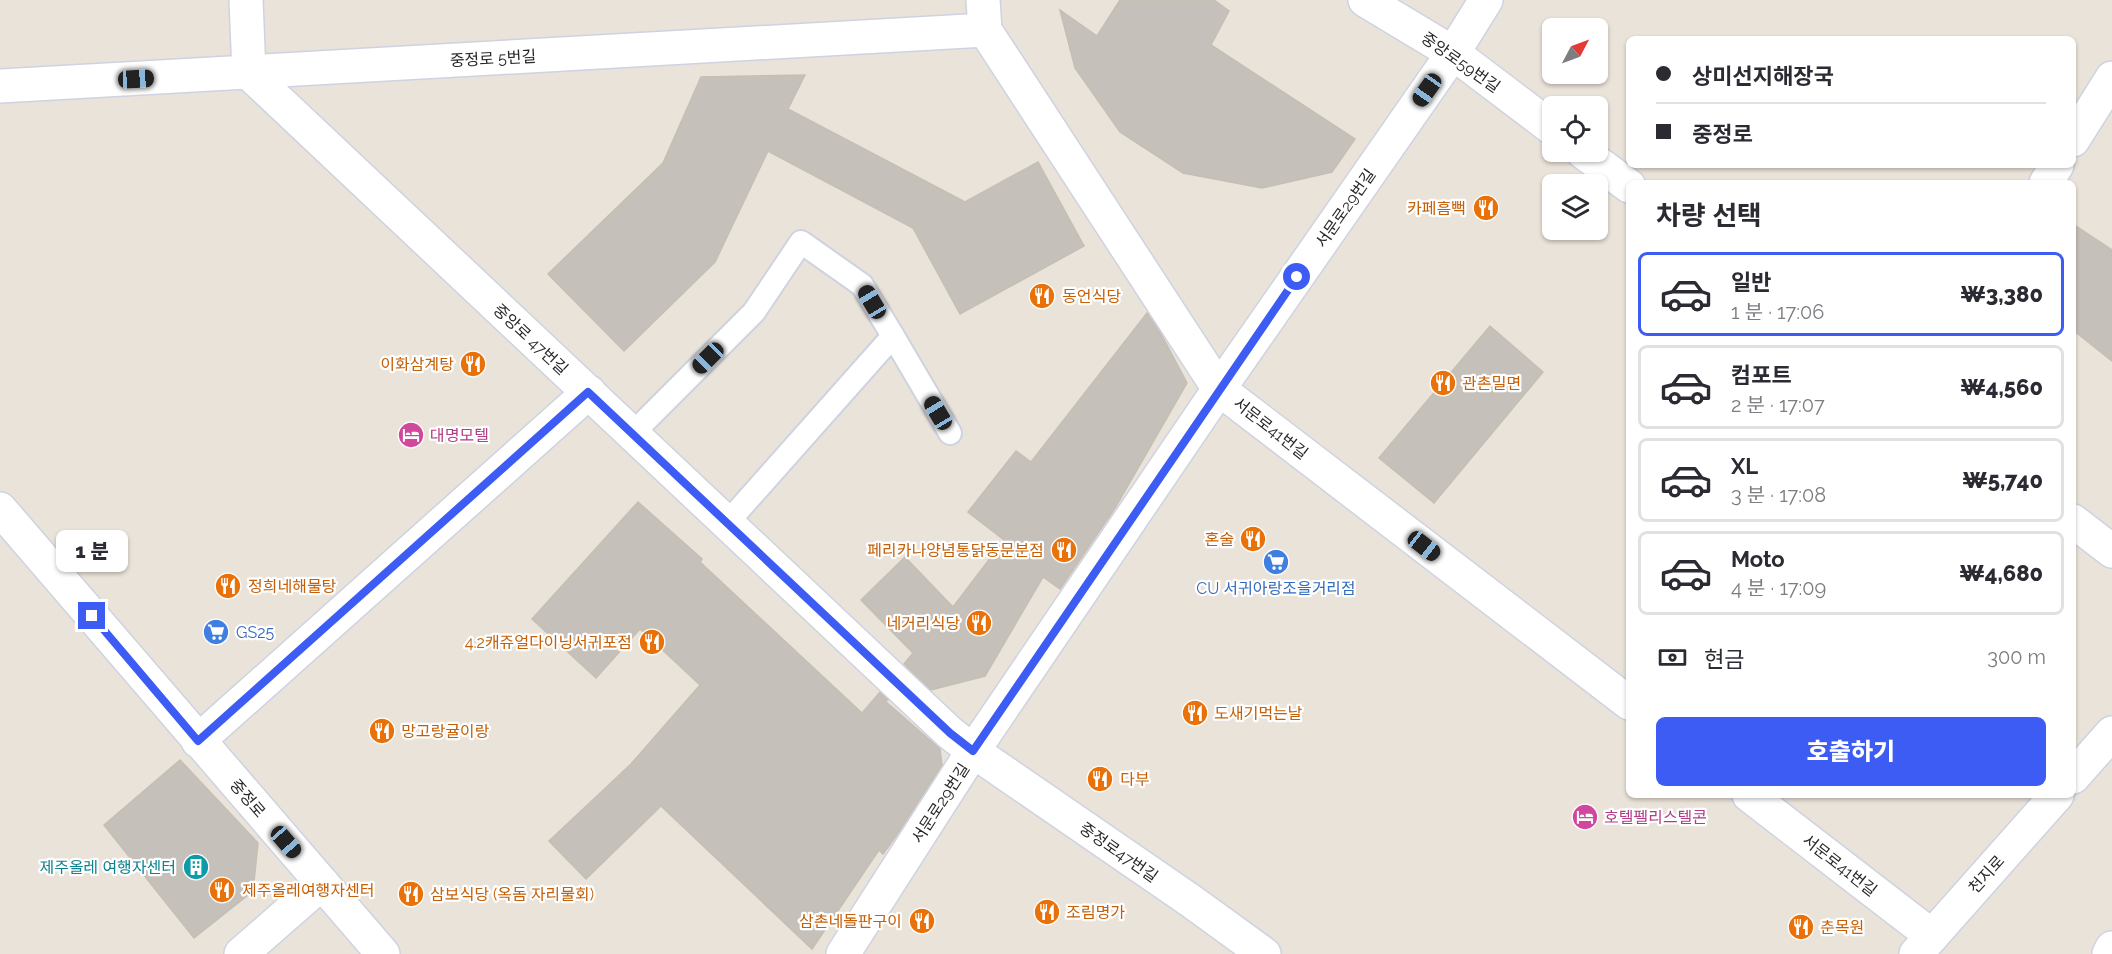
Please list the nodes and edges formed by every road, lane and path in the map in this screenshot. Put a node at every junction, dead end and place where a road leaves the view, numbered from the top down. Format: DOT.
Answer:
graph roads {
  1 [pos="246,0"];
  2 [pos="1006,0"];
  3 [pos="1365,0"];
  4 [pos="1486,0"];
  5 [pos="984,15"];
  6 [pos="1453,53"];
  7 [pos="249,73"];
  8 [pos="2112,78"];
  9 [pos="0,86"];
  10 [pos="1542,120"];
  11 [pos="2076,135"];
  12 [pos="1597,162"];
  13 [pos="1626,184"];
  14 [pos="893,336"];
  15 [pos="1220,389"];
  16 [pos="588,392"];
  17 [pos="950,433"];
  18 [pos="633,434"];
  19 [pos="0,509"];
  20 [pos="727,523"];
  21 [pos="2076,523"];
  22 [pos="2112,551"];
  23 [pos="1626,701"];
  24 [pos="2112,733"];
  25 [pos="198,741"];
  26 [pos="973,751"];
  27 [pos="2076,774"];
  28 [pos="1752,798"];
  29 [pos="2054,798"];
  30 [pos="322,883"];
  31 [pos="1924,945"];
  32 [pos="2112,948"];
  33 [pos="241,954"];
  34 [pos="383,954"];
  35 [pos="843,954"];
  36 [pos="1264,954"];
  37 [pos="2109,954"];
  1 -- 7 [label="street"];
  2 -- 5 [label="street"];
  3 -- 6 [label="street, 중앙로59번길"];
  4 -- 6 [label="street, 서문로29번길"];
  5 -- 7 [label="street, 중정로 5번길"];
  5 -- 15 [label="street, 서문로41번길"];
  6 -- 10 [label="street, 중앙로59번길"];
  6 -- 15 [label="street, 서문로29번길"];
  7 -- 9 [label="street, 중정로 5번길"];
  7 -- 16 [label="street, 중앙로 47번길"];
  8 -- 11 [label="street"];
  12 -- 13 [label="street"];
  14 -- 17 [label="lane"];
  14 -- 18 [label="lane"];
  14 -- 20 [label="lane"];
  15 -- 23 [label="street, 서문로41번길"];
  15 -- 26 [label="street, 서문로29번길"];
  16 -- 18 [label="street, 중앙로 47번길"];
  16 -- 25 [label="street"];
  18 -- 20 [label="street, 중앙로 47번길"];
  19 -- 25 [label="street, 중정로"];
  20 -- 26 [label="street, 중앙로 47번길"];
  21 -- 22 [label="street"];
  24 -- 27 [label="street"];
  25 -- 30 [label="street, 중정로"];
  26 -- 35 [label="street, 서문로29번길"];
  26 -- 36 [label="street, 중정로47번길"];
  28 -- 31 [label="street, 서문로41번길"];
  29 -- 31 [label="street, 천지로"];
  30 -- 33 [label="street"];
  30 -- 34 [label="street, 중정로"];
  32 -- 37 [label="street"];
}
